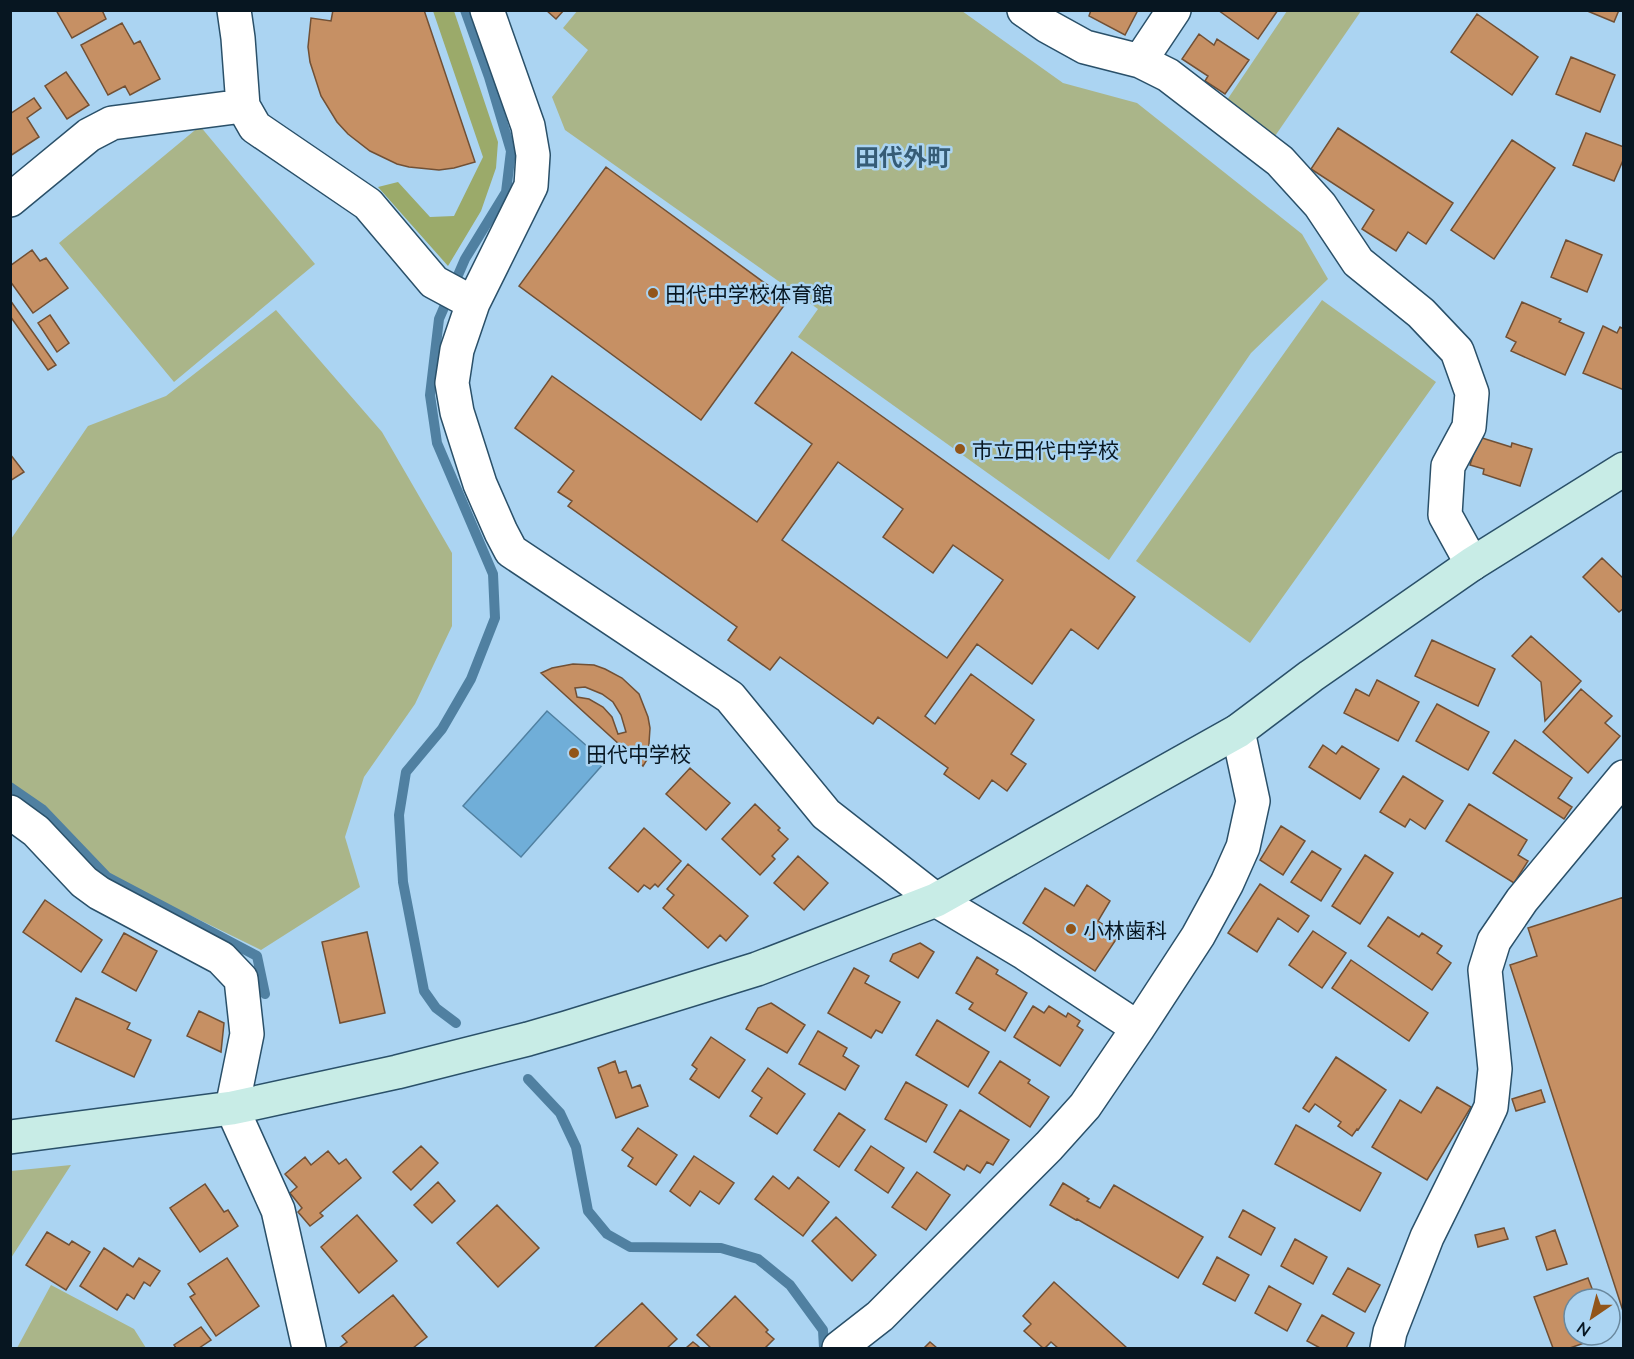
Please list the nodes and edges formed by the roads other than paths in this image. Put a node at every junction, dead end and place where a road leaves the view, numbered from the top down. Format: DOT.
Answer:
graph roads {
  1 [pos="234,10"];
  2 [pos="487,10"];
  3 [pos="1024,10"];
  4 [pos="1174,10"];
  5 [pos="1140,61"];
  6 [pos="243,106"];
  7 [pos="10,200"];
  8 [pos="473,303"];
  9 [pos="1623,469"];
  10 [pos="1472,564"];
  11 [pos="1238,731"];
  12 [pos="1623,777"];
  13 [pos="10,812"];
  14 [pos="936,900"];
  15 [pos="1138,1028"];
  16 [pos="232,1108"];
  17 [pos="10,1137"];
  18 [pos="845,1343"];
  19 [pos="309,1348"];
  20 [pos="1388,1348"];
  1 -- 6 [label="street"];
  2 -- 8 [label="street"];
  3 -- 5 [label="street"];
  4 -- 5 [label="street"];
  5 -- 10 [label="street"];
  6 -- 7 [label="street"];
  6 -- 8 [label="street"];
  8 -- 14 [label="street"];
  9 -- 10 [label="street"];
  10 -- 11 [label="street"];
  11 -- 14 [label="street"];
  11 -- 15 [label="street"];
  12 -- 20 [label="street"];
  13 -- 16 [label="street"];
  14 -- 15 [label="street"];
  14 -- 16 [label="street"];
  15 -- 18 [label="street"];
  16 -- 17 [label="street"];
  16 -- 19 [label="street"];
}
